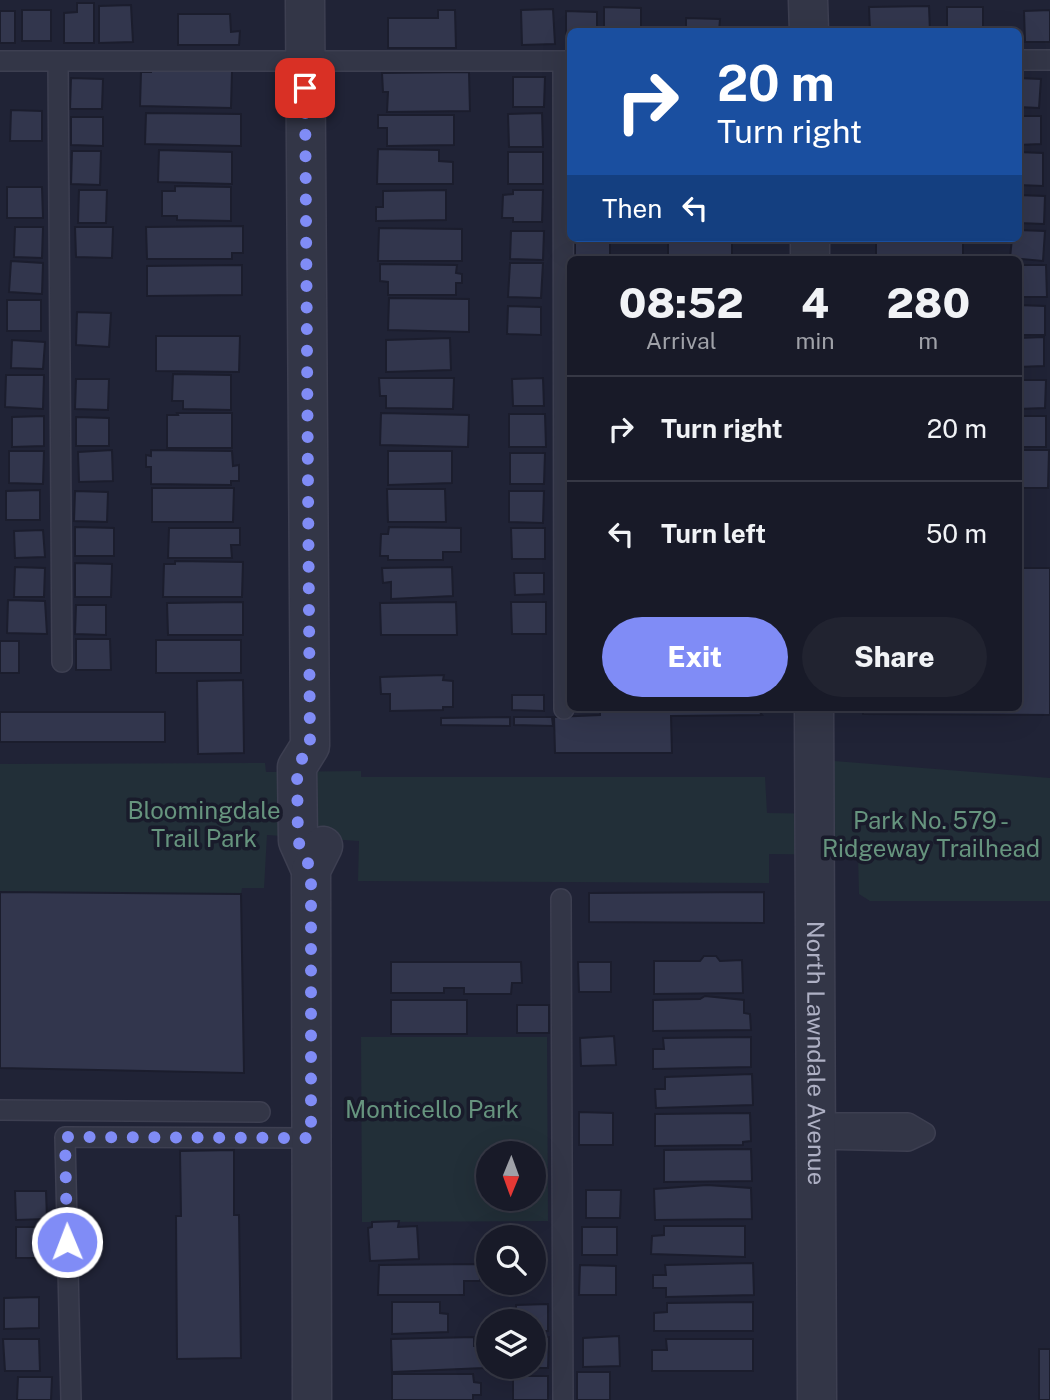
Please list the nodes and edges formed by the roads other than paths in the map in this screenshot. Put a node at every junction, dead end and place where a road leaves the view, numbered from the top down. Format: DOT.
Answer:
graph roads {
  1 [pos="304,0"];
  2 [pos="808,0"];
  3 [pos="809,28"];
  4 [pos="1022,60"];
  5 [pos="1050,60"];
  6 [pos="0,61"];
  7 [pos="58,61"];
  8 [pos="304,61"];
  9 [pos="567,61"];
  10 [pos="62,662"];
  11 [pos="564,709"];
  12 [pos="814,711"];
  13 [pos="561,899"];
  14 [pos="0,1110"];
  15 [pos="260,1112"];
  16 [pos="311,1138"];
  17 [pos="71,1400"];
  18 [pos="312,1400"];
  19 [pos="563,1400"];
  20 [pos="817,1400"];
  1 -- 8 [label="street"];
  2 -- 3 [label="street"];
  4 -- 5 [label="lane"];
  6 -- 7 [label="lane"];
  7 -- 8 [label="lane"];
  7 -- 10 [label="lane"];
  8 -- 9 [label="lane"];
  8 -- 16 [label="street"];
  9 -- 11 [label="lane"];
  12 -- 20 [label="street, North Lawndale Avenue"];
  13 -- 19 [label="lane"];
  14 -- 15 [label="lane"];
  16 -- 17 [label="lane"];
  16 -- 18 [label="street"];
}
